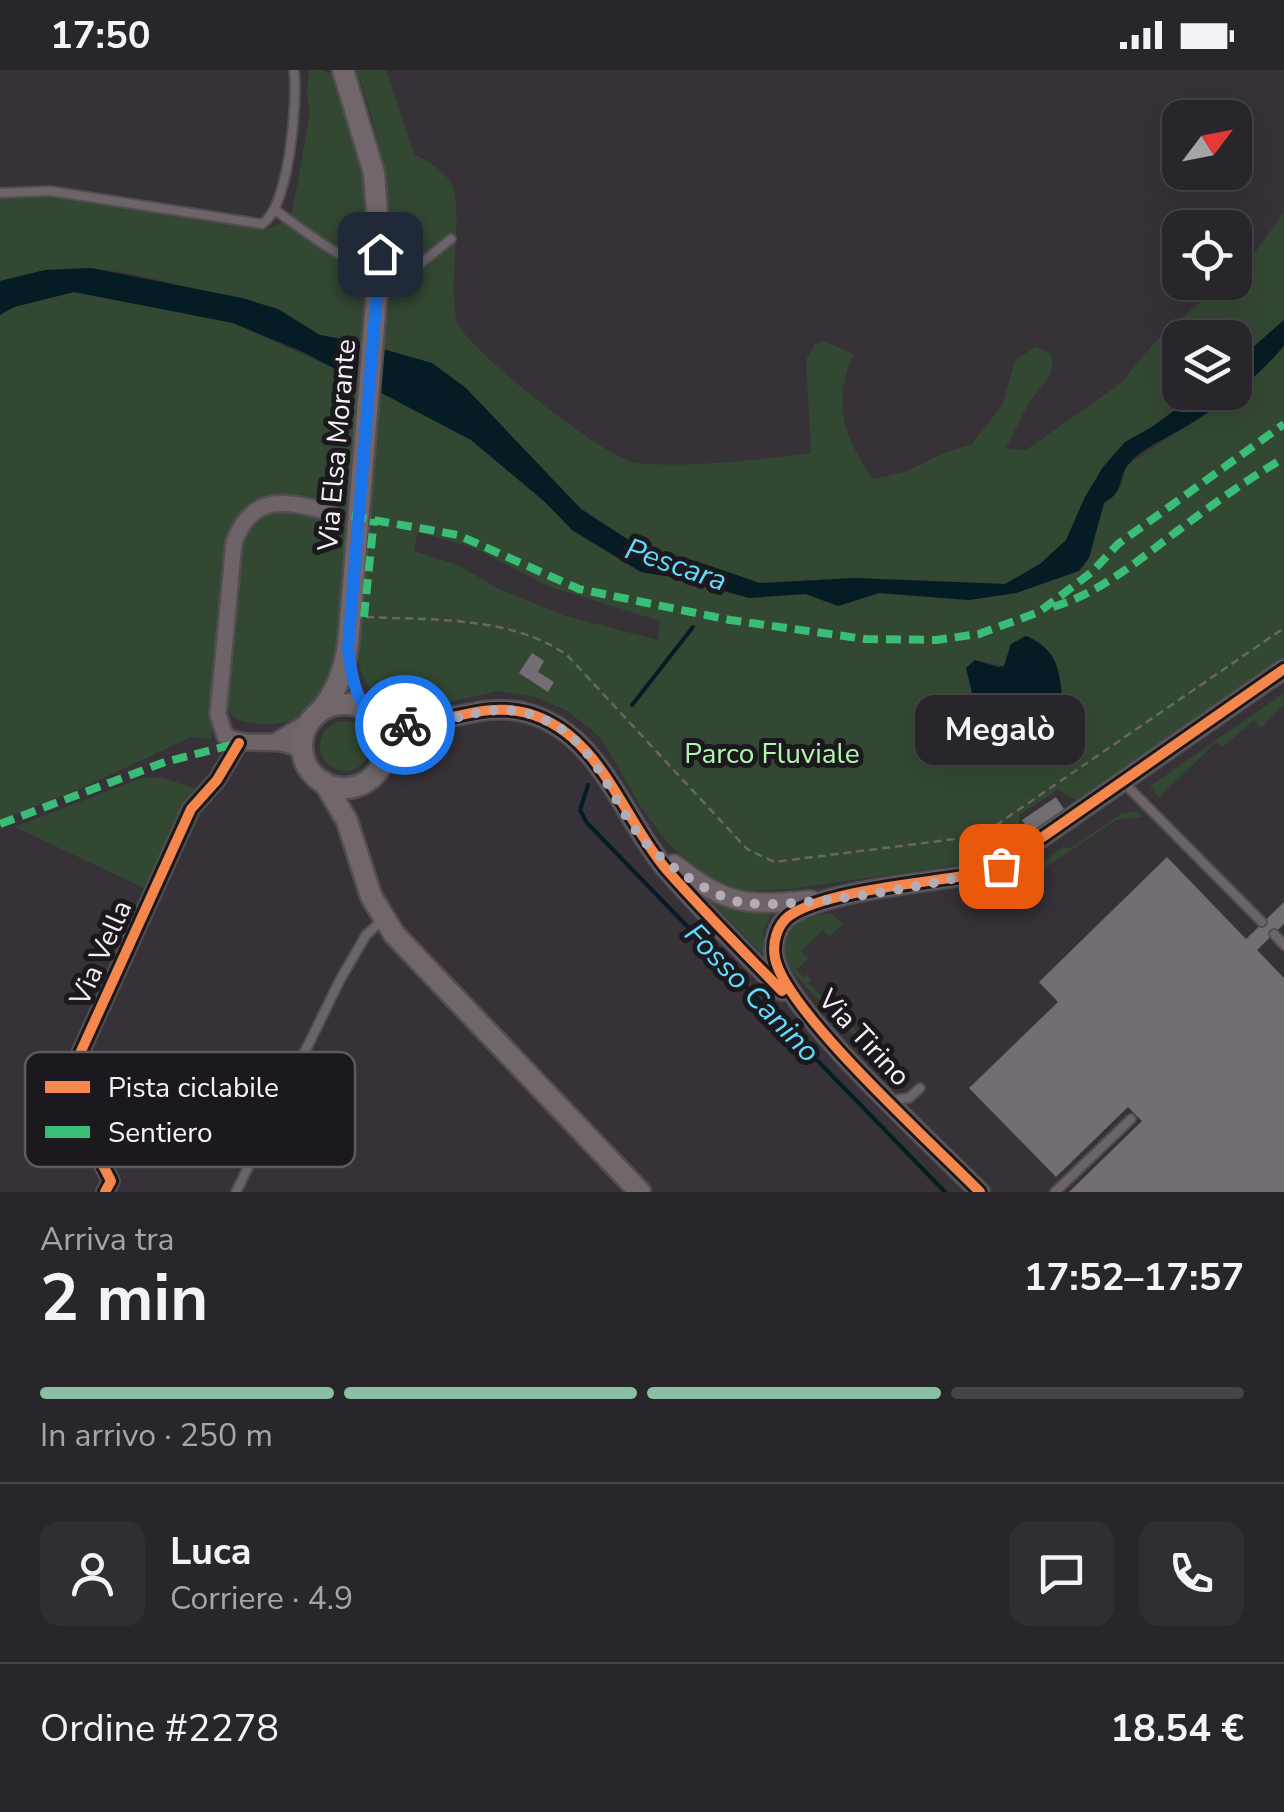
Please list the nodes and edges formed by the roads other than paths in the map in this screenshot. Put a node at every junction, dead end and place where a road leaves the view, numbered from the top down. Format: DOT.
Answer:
graph roads {
  1 [pos="294,70"];
  2 [pos="343,70"];
  3 [pos="0,194"];
  4 [pos="275,210"];
  5 [pos="451,239"];
  6 [pos="330,512"];
  7 [pos="348,649"];
  8 [pos="1284,669"];
  9 [pos="316,715"];
  10 [pos="371,715"];
  11 [pos="450,719"];
  12 [pos="278,740"];
  13 [pos="238,743"];
  14 [pos="302,752"];
  15 [pos="382,762"];
  16 [pos="1122,781"];
  17 [pos="324,782"];
  18 [pos="364,782"];
  19 [pos="646,842"];
  20 [pos="355,848"];
  21 [pos="827,898"];
  22 [pos="384,920"];
  23 [pos="1262,922"];
  24 [pos="1274,934"];
  25 [pos="1284,945"];
  26 [pos="811,1020"];
  27 [pos="80,1052"];
  28 [pos="305,1052"];
  29 [pos="920,1088"];
  30 [pos="888,1099"];
  31 [pos="1131,1119"];
  32 [pos="104,1167"];
  33 [pos="248,1167"];
  34 [pos="105,1192"];
  35 [pos="236,1192"];
  36 [pos="640,1192"];
  37 [pos="980,1192"];
  38 [pos="1055,1192"];
  1 -- 4 [label="lane"];
  2 -- 7 [label="main road, Via Elsa Morante, bridge"];
  3 -- 4 [label="lane"];
  4 -- 5 [label="lane"];
  6 -- 13 [label="street"];
  7 -- 9 [label="main road, Via Elsa Morante"];
  7 -- 10 [label="main road, Via Elsa Morante"];
  8 -- 16 [label="street, Via Tirino"];
  9 -- 10 [label="main road"];
  9 -- 12 [label="street"];
  9 -- 14 [label="main road"];
  10 -- 11 [label="street"];
  10 -- 15 [label="main road"];
  11 -- 15 [label="street"];
  11 -- 19 [label="street"];
  12 -- 13 [label="street"];
  12 -- 14 [label="street"];
  13 -- 27 [label="street, Via Vella"];
  14 -- 17 [label="main road"];
  15 -- 18 [label="main road"];
  16 -- 21 [label="street, Via Tirino"];
  16 -- 23 [label="lane"];
  17 -- 18 [label="main road"];
  17 -- 20 [label="main road"];
  18 -- 20 [label="main road"];
  19 -- 21 [label="street"];
  19 -- 26 [label="street"];
  20 -- 22 [label="main road"];
  21 -- 26 [label="street, Via Tirino"];
  22 -- 28 [label="lane"];
  22 -- 36 [label="main road"];
  24 -- 25 [label="lane"];
  26 -- 30 [label="street, Via Tirino"];
  29 -- 30 [label="lane"];
  30 -- 37 [label="street, Via Tirino"];
  31 -- 38 [label="lane"];
  32 -- 34 [label="street, Via Vella"];
  33 -- 35 [label="lane"];
}
